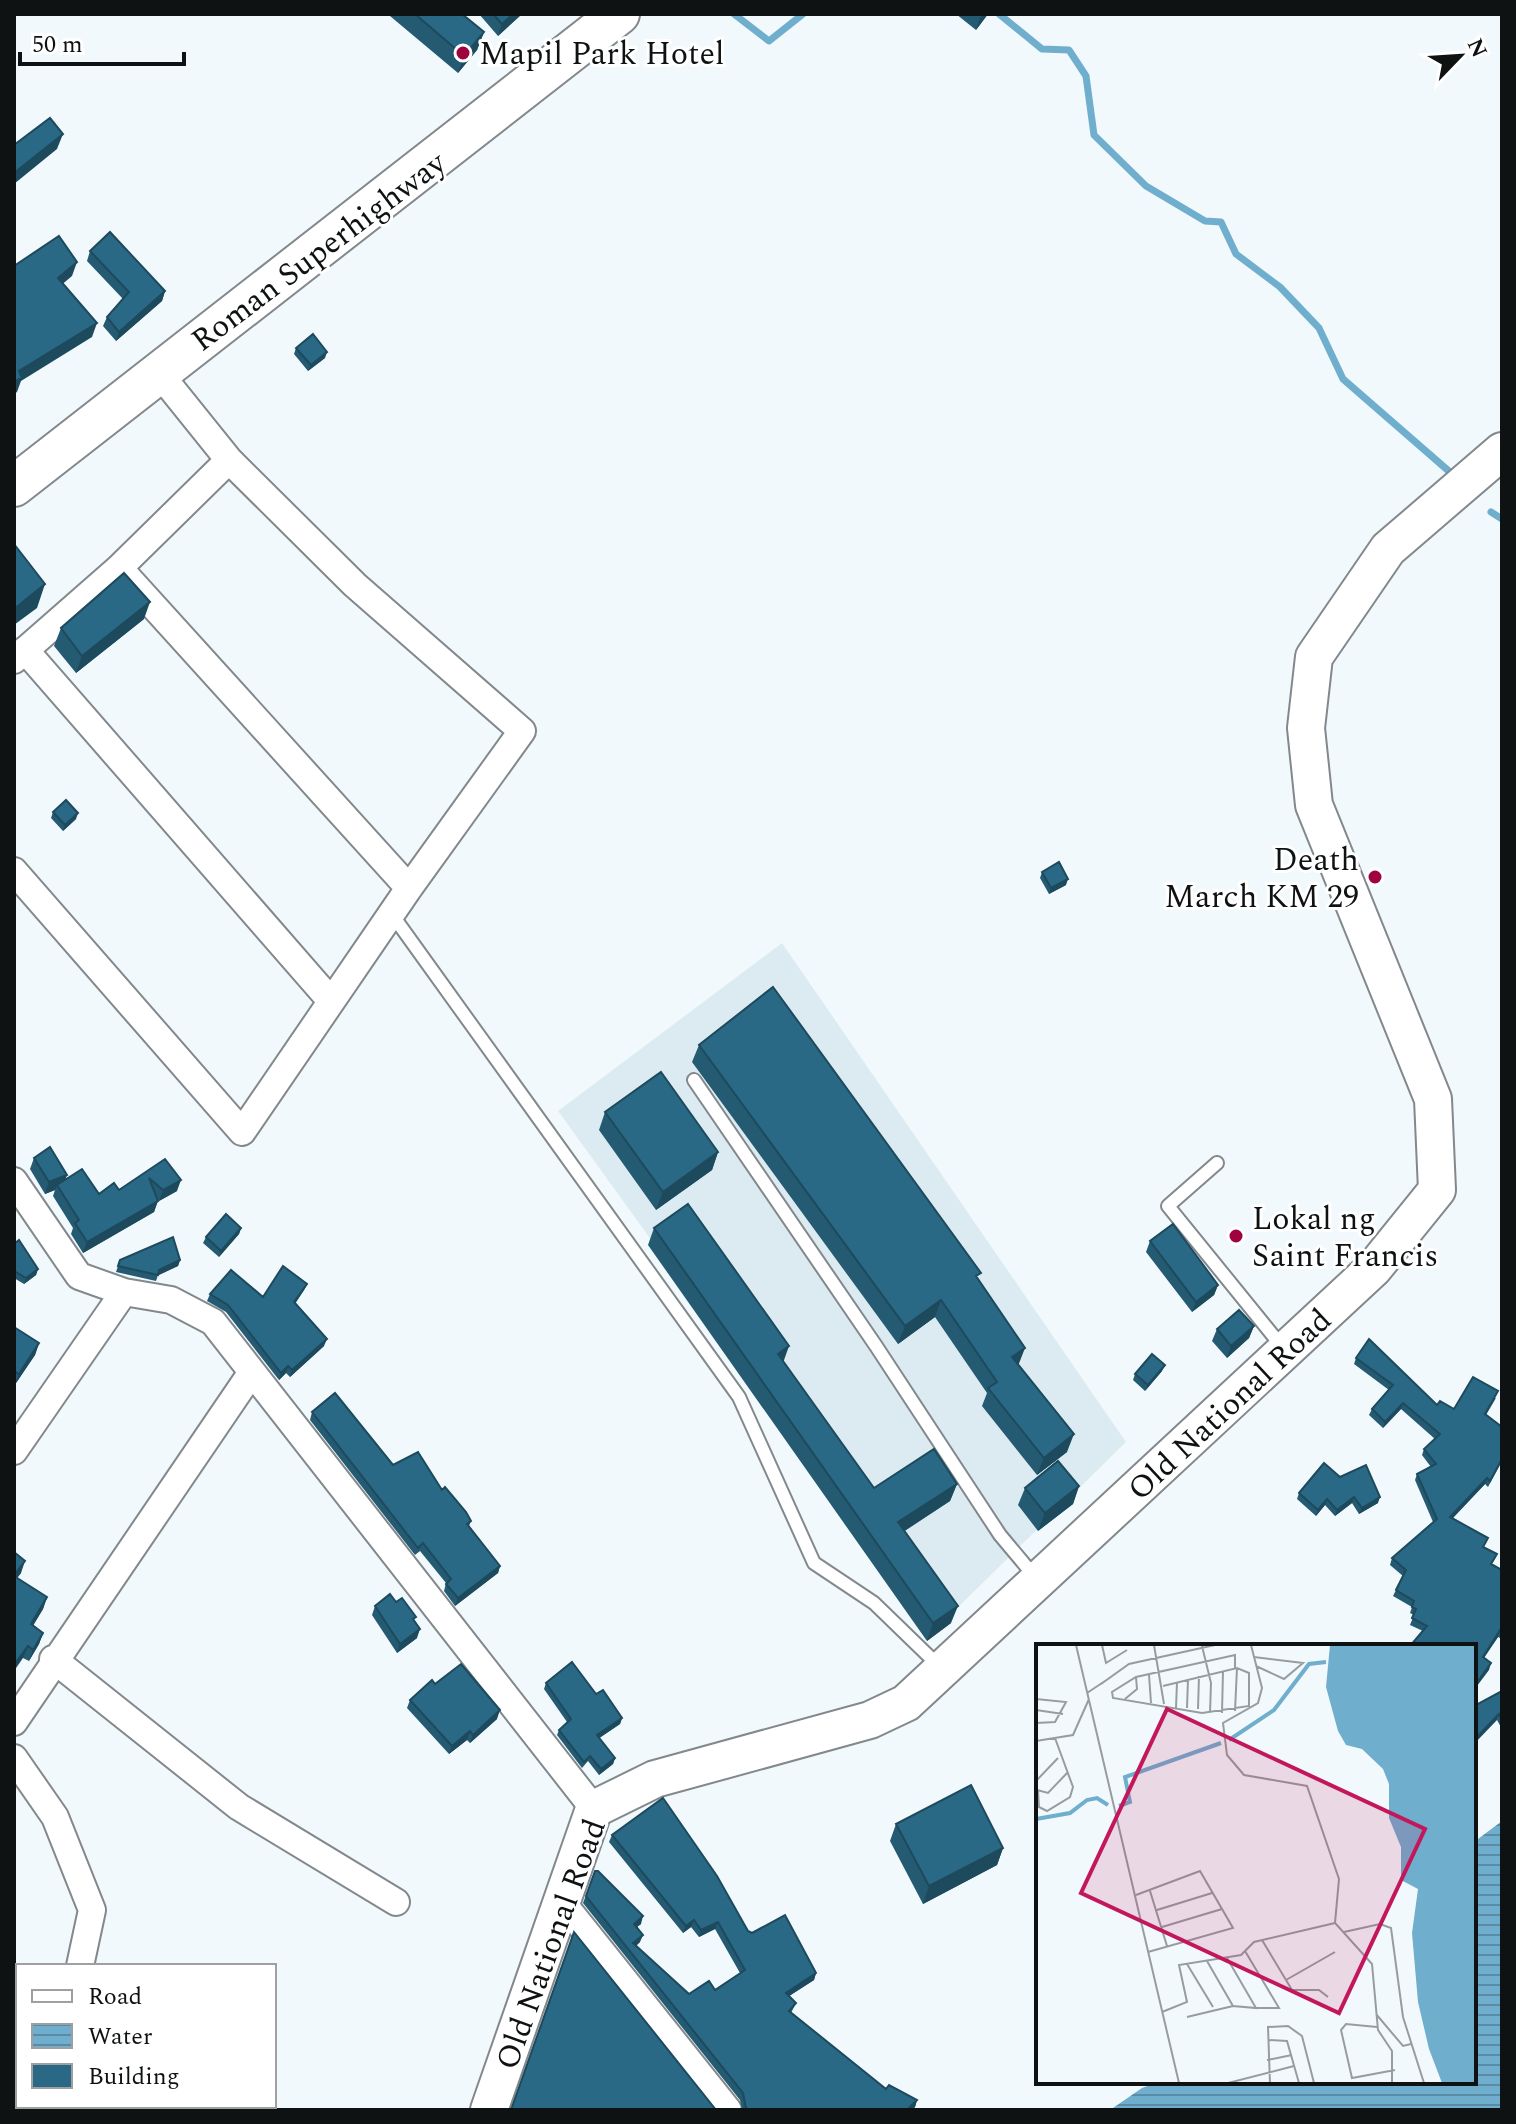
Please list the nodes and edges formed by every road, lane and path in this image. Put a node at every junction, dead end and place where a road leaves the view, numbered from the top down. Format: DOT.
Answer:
graph roads {
  1 [pos="619,14"];
  2 [pos="159,373"];
  3 [pos="1502,451"];
  4 [pos="229,460"];
  5 [pos="14,486"];
  6 [pos="119,568"];
  7 [pos="19,655"];
  8 [pos="14,871"];
  9 [pos="409,888"];
  10 [pos="391,913"];
  11 [pos="331,1001"];
  12 [pos="694,1080"];
  13 [pos="1217,1163"];
  14 [pos="17,1193"];
  15 [pos="124,1292"];
  16 [pos="1285,1351"];
  17 [pos="252,1372"];
  18 [pos="14,1451"];
  19 [pos="1039,1581"];
  20 [pos="53,1659"];
  21 [pos="944,1670"];
  22 [pos="14,1722"];
  23 [pos="14,1758"];
  24 [pos="594,1809"];
  25 [pos="396,1902"];
  26 [pos="562,1902"];
  27 [pos="80,1964"];
  28 [pos="489,2110"];
  29 [pos="728,2110"];
  1 -- 2 [label="main road, Roman Superhighway"];
  2 -- 4 [label="street"];
  2 -- 5 [label="main road, Roman Superhighway"];
  3 -- 16 [label="main road, Old National Road"];
  4 -- 6 [label="street"];
  4 -- 9 [label="street"];
  6 -- 7 [label="street"];
  6 -- 9 [label="street"];
  7 -- 11 [label="street"];
  8 -- 11 [label="street"];
  9 -- 10 [label="street"];
  10 -- 11 [label="street"];
  10 -- 21 [label="lane"];
  12 -- 19 [label="lane"];
  13 -- 16 [label="lane"];
  14 -- 15 [label="street"];
  15 -- 17 [label="street"];
  15 -- 18 [label="street"];
  16 -- 19 [label="main road, Old National Road"];
  17 -- 20 [label="street"];
  17 -- 24 [label="street"];
  19 -- 21 [label="main road, Old National Road"];
  20 -- 22 [label="street"];
  20 -- 25 [label="street"];
  21 -- 24 [label="main road, Old National Road"];
  23 -- 27 [label="street"];
  24 -- 26 [label="main road, Old National Road"];
  26 -- 28 [label="main road, Old National Road"];
  26 -- 29 [label="street"];
}
